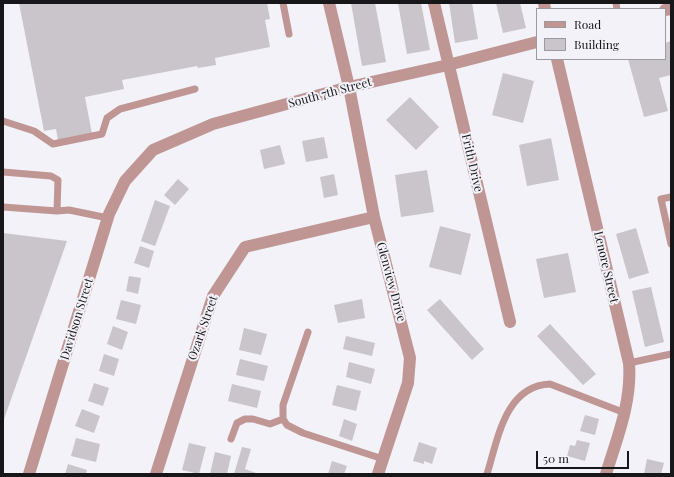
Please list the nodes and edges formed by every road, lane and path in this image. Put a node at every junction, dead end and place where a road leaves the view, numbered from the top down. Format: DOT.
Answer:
graph roads {
  1 [pos="283,3"];
  2 [pos="329,3"];
  3 [pos="434,3"];
  4 [pos="289,34"];
  5 [pos="536,42"];
  6 [pos="557,60"];
  7 [pos="448,65"];
  8 [pos="349,87"];
  9 [pos="195,89"];
  10 [pos="3,121"];
  11 [pos="134,169"];
  12 [pos="3,172"];
  13 [pos="671,197"];
  14 [pos="3,207"];
  15 [pos="57,211"];
  16 [pos="374,217"];
  17 [pos="108,218"];
  18 [pos="671,244"];
  19 [pos="510,322"];
  20 [pos="308,332"];
  21 [pos="671,354"];
  22 [pos="629,363"];
  23 [pos="625,413"];
  24 [pos="283,419"];
  25 [pos="230,439"];
  26 [pos="383,459"];
  27 [pos="29,474"];
  28 [pos="156,474"];
  29 [pos="378,474"];
  30 [pos="487,474"];
  31 [pos="606,474"];
  1 -- 4 [label="lane"];
  2 -- 8 [label="street, Glenview Drive"];
  3 -- 7 [label="street, Frith Drive"];
  5 -- 7 [label="street, South 7th Street"];
  6 -- 22 [label="street, Lenore Street"];
  7 -- 8 [label="street, South 7th Street"];
  7 -- 19 [label="street, Frith Drive"];
  8 -- 11 [label="street, South 7th Street"];
  8 -- 16 [label="street, Glenview Drive"];
  9 -- 10 [label="lane"];
  11 -- 17 [label="street, Davidson Street"];
  12 -- 15 [label="lane"];
  13 -- 18 [label="lane"];
  14 -- 15 [label="lane"];
  15 -- 17 [label="lane"];
  16 -- 26 [label="street, Glenview Drive"];
  16 -- 28 [label="street, Ozark Street"];
  17 -- 27 [label="street, Davidson Street"];
  20 -- 24 [label="lane"];
  21 -- 22 [label="lane"];
  22 -- 23 [label="street, Lenore Street"];
  23 -- 30 [label="lane"];
  23 -- 31 [label="street, Lenore Street"];
  24 -- 25 [label="lane"];
  24 -- 26 [label="lane"];
  26 -- 29 [label="street, Glenview Drive"];
}
